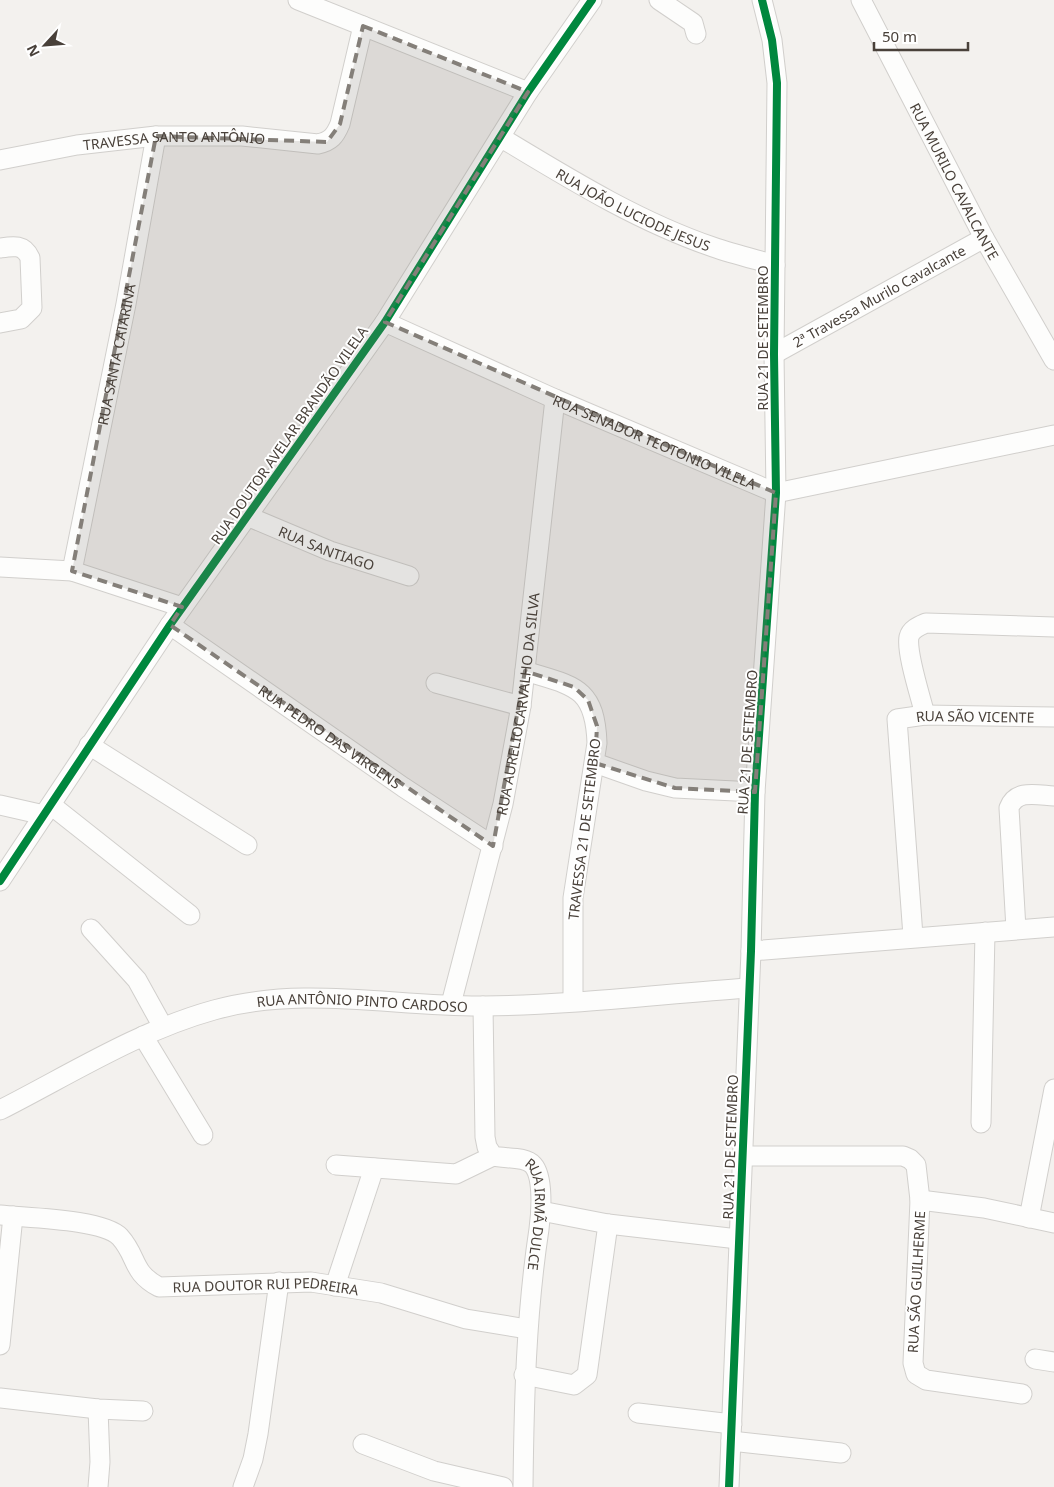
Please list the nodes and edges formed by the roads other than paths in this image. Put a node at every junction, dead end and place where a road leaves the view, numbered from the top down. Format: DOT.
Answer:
graph roads {
  1 [pos="298,0"];
  2 [pos="592,0"];
  3 [pos="659,0"];
  4 [pos="762,0"];
  5 [pos="861,0"];
  6 [pos="363,26"];
  7 [pos="696,34"];
  8 [pos="528,92"];
  9 [pos="156,136"];
  10 [pos="500,137"];
  11 [pos="0,160"];
  12 [pos="984,238"];
  13 [pos="0,248"];
  14 [pos="775,265"];
  15 [pos="385,322"];
  16 [pos="0,323"];
  17 [pos="774,354"];
  18 [pos="1054,360"];
  19 [pos="555,399"];
  20 [pos="1054,435"];
  21 [pos="776,493"];
  22 [pos="247,516"];
  23 [pos="0,567"];
  24 [pos="72,571"];
  25 [pos="409,576"];
  26 [pos="182,607"];
  27 [pos="170,625"];
  28 [pos="1054,627"];
  29 [pos="525,671"];
  30 [pos="436,683"];
  31 [pos="521,706"];
  32 [pos="926,715"];
  33 [pos="1054,717"];
  34 [pos="89,745"];
  35 [pos="595,763"];
  36 [pos="755,792"];
  37 [pos="1054,796"];
  38 [pos="0,805"];
  39 [pos="47,810"];
  40 [pos="246,845"];
  41 [pos="493,846"];
  42 [pos="0,881"];
  43 [pos="190,915"];
  44 [pos="1054,927"];
  45 [pos="91,929"];
  46 [pos="1016,929"];
  47 [pos="985,932"];
  48 [pos="913,936"];
  49 [pos="751,950"];
  50 [pos="748,988"];
  51 [pos="572,1001"];
  52 [pos="451,1004"];
  53 [pos="483,1006"];
  54 [pos="163,1027"];
  55 [pos="143,1036"];
  56 [pos="1054,1089"];
  57 [pos="0,1110"];
  58 [pos="981,1124"];
  59 [pos="203,1134"];
  60 [pos="493,1156"];
  61 [pos="742,1156"];
  62 [pos="336,1165"];
  63 [pos="374,1168"];
  64 [pos="920,1200"];
  65 [pos="541,1211"];
  66 [pos="7,1215"];
  67 [pos="1029,1218"];
  68 [pos="1054,1223"];
  69 [pos="608,1224"];
  70 [pos="738,1239"];
  71 [pos="279,1282"];
  72 [pos="335,1286"];
  73 [pos="527,1328"];
  74 [pos="0,1345"];
  75 [pos="1035,1359"];
  76 [pos="1054,1362"];
  77 [pos="524,1375"];
  78 [pos="1022,1394"];
  79 [pos="0,1398"];
  80 [pos="98,1409"];
  81 [pos="143,1411"];
  82 [pos="638,1413"];
  83 [pos="731,1433"];
  84 [pos="362,1444"];
  85 [pos="841,1453"];
  86 [pos="98,1487"];
  87 [pos="243,1487"];
  88 [pos="502,1487"];
  89 [pos="523,1487"];
  90 [pos="729,1487"];
  1 -- 6 [label="street"];
  2 -- 8 [label="street, RUA DOUTOR AVELAR BRANDÃO VILELA"];
  3 -- 7 [label="street"];
  4 -- 14 [label="street, RUA 21 DE SETEMBRO"];
  5 -- 12 [label="street, RUA MURILO CAVALCANTE"];
  6 -- 8 [label="street"];
  6 -- 9 [label="street, TRAVESSA SANTO ANTÔNIO"];
  8 -- 10 [label="street, RUA DOUTOR AVELAR BRANDÃO VILELA"];
  9 -- 11 [label="street, TRAVESSA SANTO ANTÔNIO"];
  9 -- 24 [label="street, RUA SANTA CATARINA"];
  10 -- 14 [label="street, RUA JOÃO LUCIODE JESUS"];
  10 -- 15 [label="street, RUA DOUTOR AVELAR BRANDÃO VILELA"];
  12 -- 17 [label="street, 2ª Travessa Murilo Cavalcante"];
  12 -- 18 [label="street, RUA MURILO CAVALCANTE"];
  13 -- 16 [label="street"];
  14 -- 17 [label="street, RUA 21 DE SETEMBRO"];
  15 -- 19 [label="street, RUA SENADOR TEOTONIO VILELA"];
  15 -- 22 [label="street, RUA DOUTOR AVELAR BRANDÃO VILELA"];
  17 -- 21 [label="street, RUA 21 DE SETEMBRO"];
  19 -- 21 [label="street, RUA SENADOR TEOTONIO VILELA"];
  19 -- 29 [label="street, RUA AURELIOCARVALHO DA SILVA"];
  20 -- 21 [label="street"];
  21 -- 36 [label="street, RUA 21 DE SETEMBRO"];
  22 -- 25 [label="street, RUA SANTIAGO"];
  22 -- 26 [label="street, RUA DOUTOR AVELAR BRANDÃO VILELA"];
  23 -- 24 [label="street"];
  24 -- 26 [label="street"];
  26 -- 27 [label="street, RUA DOUTOR AVELAR BRANDÃO VILELA"];
  27 -- 34 [label="street, RUA DOUTOR AVELAR BRANDÃO VILELA"];
  27 -- 41 [label="street, RUA PEDRO DAS VIRGENS"];
  28 -- 32 [label="street"];
  29 -- 31 [label="street, RUA AURELIOCARVALHO DA SILVA"];
  29 -- 35 [label="street, TRAVESSA 21 DE SETEMBRO"];
  30 -- 31 [label="street"];
  31 -- 41 [label="street, RUA AURELIOCARVALHO DA SILVA"];
  32 -- 33 [label="street, RUA SÃO VICENTE"];
  32 -- 48 [label="street, RUA SÃO VICENTE"];
  34 -- 39 [label="street, RUA DOUTOR AVELAR BRANDÃO VILELA"];
  34 -- 40 [label="street"];
  35 -- 36 [label="street"];
  35 -- 51 [label="street, TRAVESSA 21 DE SETEMBRO"];
  36 -- 49 [label="street, RUA 21 DE SETEMBRO"];
  37 -- 46 [label="street"];
  38 -- 39 [label="street"];
  39 -- 42 [label="street, RUA DOUTOR AVELAR BRANDÃO VILELA"];
  39 -- 43 [label="street"];
  41 -- 52 [label="street, RUA AURELIOCARVALHO DA SILVA"];
  44 -- 46 [label="street"];
  45 -- 54 [label="street"];
  46 -- 47 [label="street"];
  47 -- 48 [label="street"];
  47 -- 58 [label="street"];
  48 -- 49 [label="street"];
  49 -- 50 [label="street, RUA 21 DE SETEMBRO"];
  50 -- 51 [label="street, RUA ANTÔNIO PINTO CARDOSO"];
  50 -- 61 [label="street, RUA 21 DE SETEMBRO"];
  51 -- 53 [label="street, RUA ANTÔNIO PINTO CARDOSO"];
  52 -- 53 [label="street, RUA ANTÔNIO PINTO CARDOSO"];
  52 -- 54 [label="street, RUA ANTÔNIO PINTO CARDOSO"];
  53 -- 60 [label="street, RUA IRMÃ DULCE"];
  54 -- 55 [label="street, RUA ANTÔNIO PINTO CARDOSO"];
  55 -- 57 [label="street, RUA ANTÔNIO PINTO CARDOSO"];
  55 -- 59 [label="street"];
  56 -- 67 [label="street"];
  60 -- 63 [label="street"];
  60 -- 65 [label="street, RUA IRMÃ DULCE"];
  61 -- 64 [label="street, RUA SÃO GUILHERME"];
  61 -- 70 [label="street, RUA 21 DE SETEMBRO"];
  62 -- 63 [label="street"];
  63 -- 72 [label="street"];
  64 -- 67 [label="street, RUA SÃO GUILHERME"];
  64 -- 78 [label="street, RUA SÃO GUILHERME"];
  65 -- 69 [label="street"];
  65 -- 73 [label="street, RUA IRMÃ DULCE"];
  66 -- 71 [label="street, RUA DOUTOR RUI PEDREIRA"];
  66 -- 74 [label="street"];
  67 -- 68 [label="street, RUA SÃO GUILHERME"];
  69 -- 70 [label="street"];
  69 -- 77 [label="street"];
  70 -- 83 [label="street, RUA 21 DE SETEMBRO"];
  71 -- 72 [label="street, RUA DOUTOR RUI PEDREIRA"];
  71 -- 87 [label="street"];
  72 -- 73 [label="street, RUA DOUTOR RUI PEDREIRA"];
  73 -- 77 [label="street, RUA IRMÃ DULCE"];
  75 -- 76 [label="street"];
  77 -- 89 [label="street, RUA IRMÃ DULCE"];
  79 -- 80 [label="street"];
  80 -- 81 [label="street"];
  80 -- 86 [label="street"];
  82 -- 83 [label="street"];
  83 -- 85 [label="street"];
  83 -- 90 [label="street, RUA 21 DE SETEMBRO"];
  84 -- 88 [label="street"];
}
